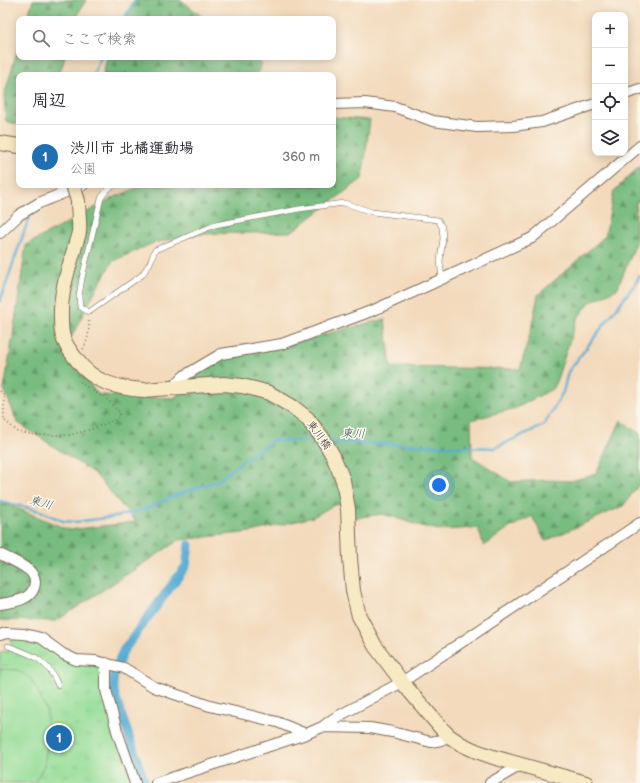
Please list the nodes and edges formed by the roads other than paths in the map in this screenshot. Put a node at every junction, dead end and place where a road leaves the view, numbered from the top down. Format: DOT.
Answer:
graph roads {
  1 [pos="640,89"];
  2 [pos="628,93"];
  3 [pos="336,104"];
  4 [pos="592,105"];
  5 [pos="0,143"];
  6 [pos="16,146"];
  7 [pos="640,146"];
  8 [pos="74,188"];
  9 [pos="76,188"];
  10 [pos="110,188"];
  11 [pos="0,233"];
  12 [pos="442,279"];
  13 [pos="173,387"];
  14 [pos="640,523"];
  15 [pos="0,554"];
  16 [pos="0,604"];
  17 [pos="0,635"];
  18 [pos="8,646"];
  19 [pos="108,663"];
  20 [pos="402,682"];
  21 [pos="58,685"];
  22 [pos="322,727"];
  23 [pos="306,734"];
  24 [pos="449,736"];
  25 [pos="521,765"];
  26 [pos="135,783"];
  27 [pos="156,783"];
  28 [pos="490,783"];
  29 [pos="586,783"];
  1 -- 2 [label="street"];
  3 -- 4 [label="street"];
  5 -- 6 [label="street"];
  7 -- 12 [label="street"];
  8 -- 13 [label="street, 東川橋, bridge"];
  9 -- 11 [label="street"];
  10 -- 12 [label="lane"];
  12 -- 13 [label="street"];
  13 -- 20 [label="street, 東川橋"];
  14 -- 20 [label="street"];
  15 -- 16 [label="street"];
  17 -- 19 [label="street"];
  18 -- 21 [label="lane"];
  19 -- 23 [label="street"];
  19 -- 26 [label="street"];
  20 -- 22 [label="street"];
  20 -- 24 [label="street, 東川橋"];
  22 -- 23 [label="street"];
  22 -- 24 [label="street"];
  23 -- 27 [label="street"];
  24 -- 25 [label="street, 東川橋"];
  25 -- 28 [label="street"];
  25 -- 29 [label="street, 東川橋"];
}
